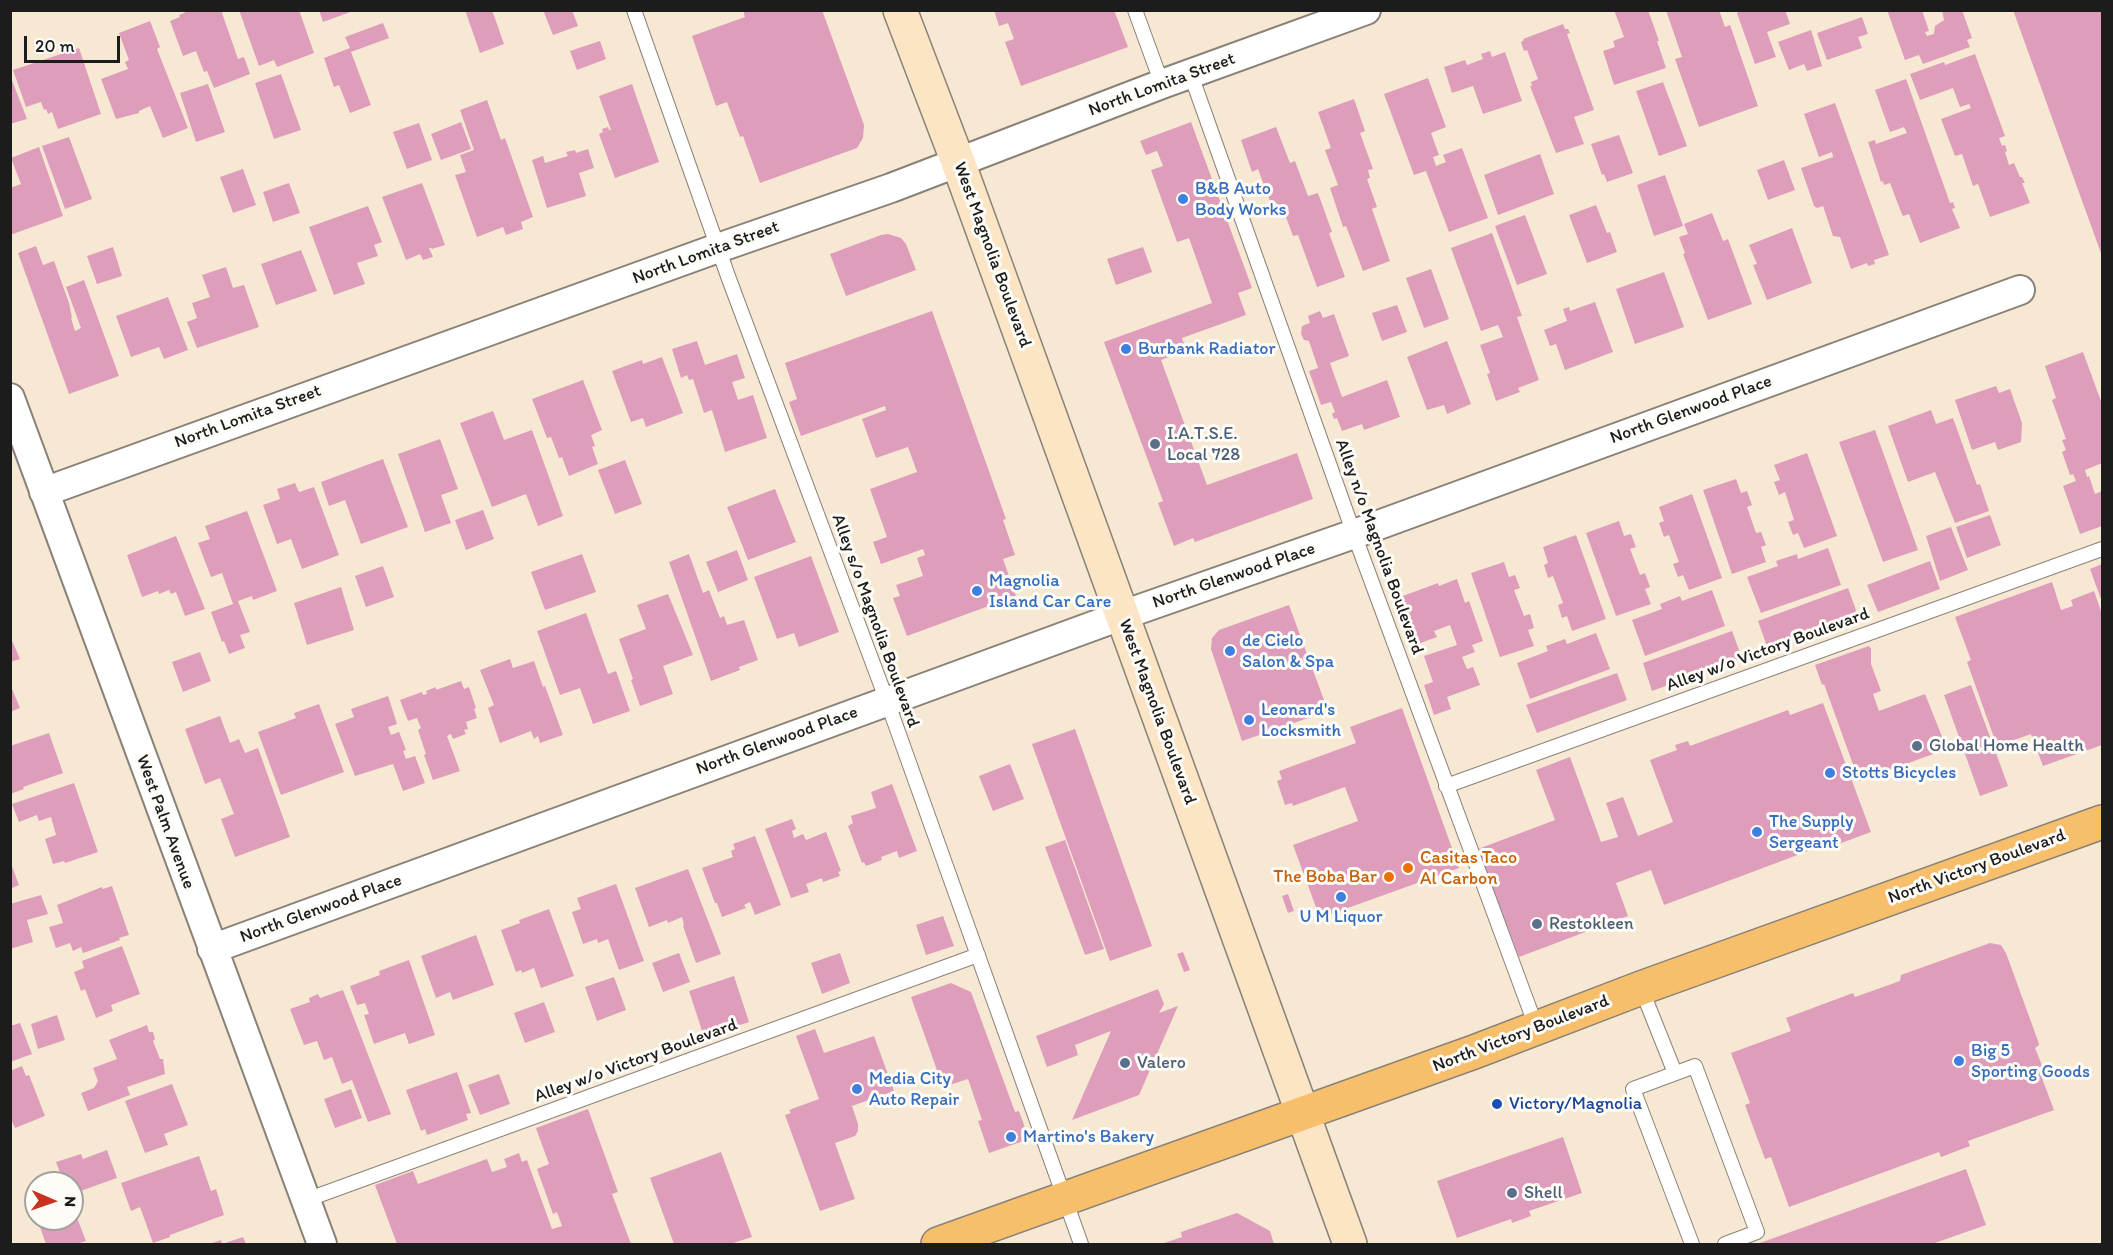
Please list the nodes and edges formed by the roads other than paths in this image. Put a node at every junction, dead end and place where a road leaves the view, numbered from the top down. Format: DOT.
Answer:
graph roads {
  1 [pos="634,10"];
  2 [pos="900,10"];
  3 [pos="1135,10"];
  4 [pos="1366,10"];
  5 [pos="1191,75"];
  6 [pos="1162,84"];
  7 [pos="958,162"];
  8 [pos="718,248"];
  9 [pos="2020,290"];
  10 [pos="10,398"];
  11 [pos="44,492"];
  12 [pos="1354,534"];
  13 [pos="2103,549"];
  14 [pos="1123,615"];
  15 [pos="886,701"];
  16 [pos="1446,786"];
  17 [pos="2103,822"];
  18 [pos="212,949"];
  19 [pos="978,956"];
  20 [pos="1641,988"];
  21 [pos="1536,1029"];
  22 [pos="1675,1073"];
  23 [pos="1302,1113"];
  24 [pos="1065,1199"];
  25 [pos="306,1200"];
  26 [pos="322,1245"];
  27 [pos="938,1245"];
  28 [pos="1081,1245"];
  29 [pos="1350,1245"];
  30 [pos="1692,1245"];
  31 [pos="1725,1245"];
  1 -- 8 [label="lane, Alley s/o Magnolia Boulevard"];
  2 -- 7 [label="main road, West Magnolia Boulevard"];
  3 -- 6 [label="lane"];
  4 -- 5 [label="street, North Lomita Street"];
  5 -- 6 [label="street, North Lomita Street"];
  5 -- 12 [label="lane, Alley n/o Magnolia Boulevard"];
  6 -- 7 [label="street, North Lomita Street"];
  7 -- 8 [label="street, North Lomita Street"];
  7 -- 14 [label="main road, West Magnolia Boulevard"];
  8 -- 11 [label="street, North Lomita Street"];
  8 -- 15 [label="lane, Alley s/o Magnolia Boulevard"];
  9 -- 12 [label="street, North Glenwood Place"];
  10 -- 11 [label="street, West Palm Avenue"];
  11 -- 18 [label="street, West Palm Avenue"];
  12 -- 14 [label="street, North Glenwood Place"];
  12 -- 16 [label="lane, Alley n/o Magnolia Boulevard"];
  13 -- 16 [label="lane, Alley w/o Victory Boulevard"];
  14 -- 15 [label="street, North Glenwood Place"];
  14 -- 23 [label="main road, West Magnolia Boulevard"];
  15 -- 18 [label="street, North Glenwood Place"];
  15 -- 19 [label="lane, Alley s/o Magnolia Boulevard"];
  16 -- 21 [label="lane, Alley n/o Magnolia Boulevard"];
  17 -- 20 [label="main road, North Victory Boulevard"];
  18 -- 25 [label="street, West Palm Avenue"];
  19 -- 24 [label="lane, Alley s/o Magnolia Boulevard"];
  19 -- 25 [label="lane, Alley w/o Victory Boulevard"];
  20 -- 21 [label="main road, North Victory Boulevard"];
  20 -- 22 [label="lane"];
  21 -- 23 [label="main road, North Victory Boulevard"];
  22 -- 30 [label="lane"];
  22 -- 31 [label="lane"];
  23 -- 24 [label="main road, North Victory Boulevard"];
  23 -- 29 [label="main road, West Magnolia Boulevard"];
  24 -- 27 [label="main road, North Victory Boulevard"];
  24 -- 28 [label="lane, Alley s/o Magnolia Boulevard"];
  25 -- 26 [label="street, West Palm Avenue"];
}
